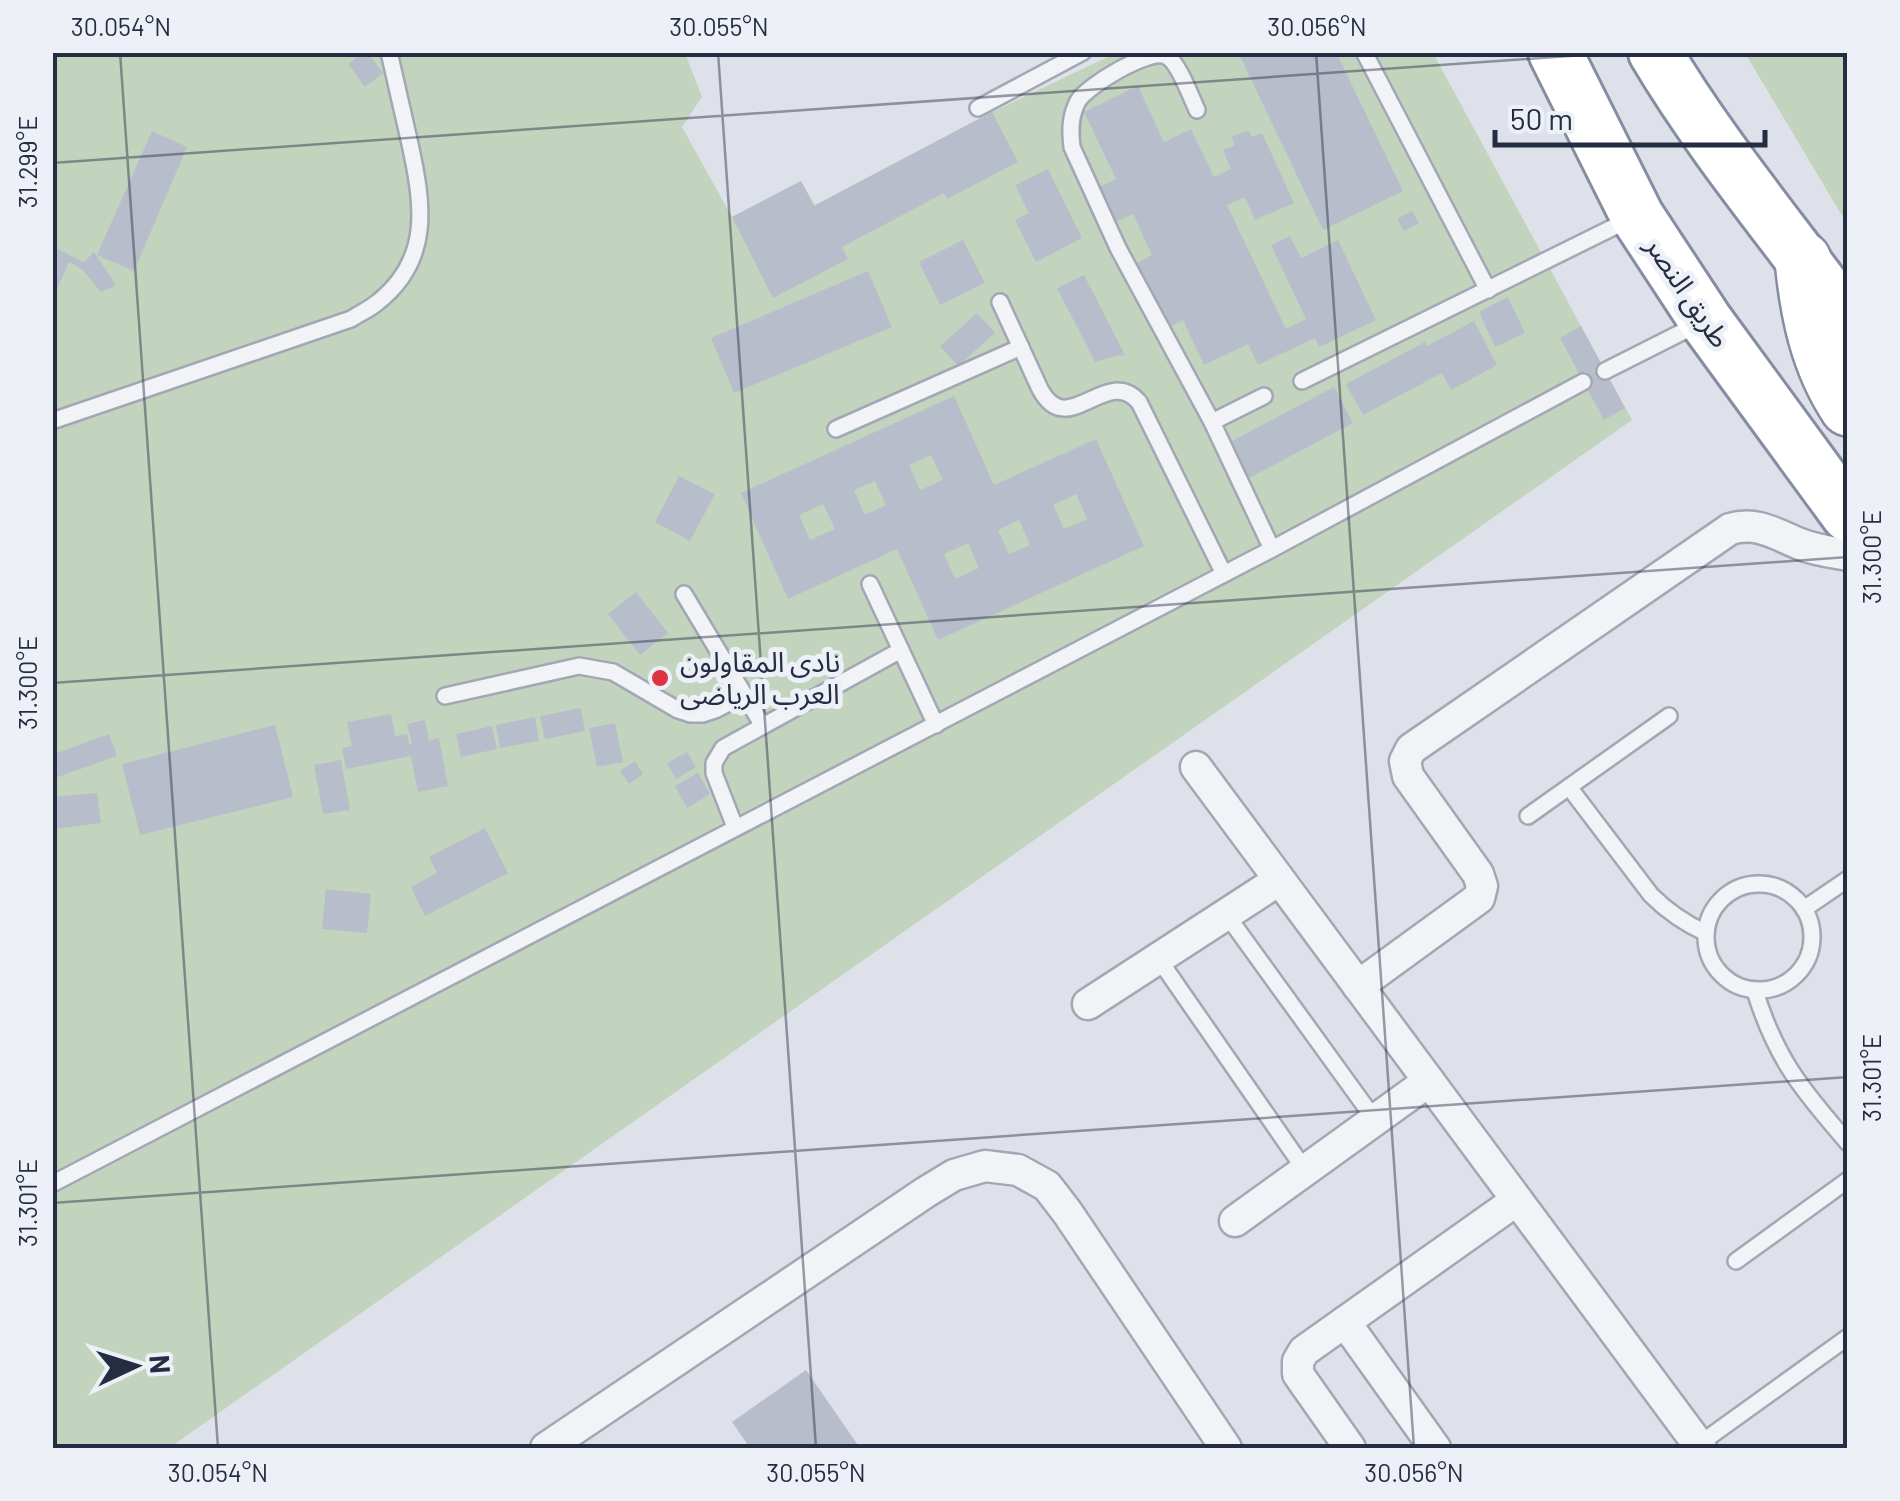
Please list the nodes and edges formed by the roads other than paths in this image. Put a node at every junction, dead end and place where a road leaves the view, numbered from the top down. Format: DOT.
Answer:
graph roads {
  1 [pos="389,52"];
  2 [pos="1084,52"];
  3 [pos="1364,52"];
  4 [pos="1555,52"];
  5 [pos="1655,52"];
  6 [pos="978,108"];
  7 [pos="1197,110"];
  8 [pos="1637,216"];
  9 [pos="1803,260"];
  10 [pos="1488,290"];
  11 [pos="1000,302"];
  12 [pos="1706,320"];
  13 [pos="1848,321"];
  14 [pos="1021,347"];
  15 [pos="1605,371"];
  16 [pos="1302,381"];
  17 [pos="1584,382"];
  18 [pos="1264,396"];
  19 [pos="1848,408"];
  20 [pos="52,421"];
  21 [pos="1212,422"];
  22 [pos="836,429"];
  23 [pos="1848,515"];
  24 [pos="1272,549"];
  25 [pos="1848,555"];
  26 [pos="1224,574"];
  27 [pos="870,584"];
  28 [pos="684,594"];
  29 [pos="901,650"];
  30 [pos="744,695"];
  31 [pos="445,696"];
  32 [pos="1669,716"];
  33 [pos="936,724"];
  34 [pos="763,726"];
  35 [pos="1196,767"];
  36 [pos="1569,787"];
  37 [pos="1528,816"];
  38 [pos="736,828"];
  39 [pos="1848,878"];
  40 [pos="1279,880"];
  41 [pos="1804,909"];
  42 [pos="1226,914"];
  43 [pos="1706,933"];
  44 [pos="1158,958"];
  45 [pos="1358,986"];
  46 [pos="1754,991"];
  47 [pos="1088,1004"];
  48 [pos="1429,1081"];
  49 [pos="1375,1120"];
  50 [pos="1848,1143"];
  51 [pos="1306,1170"];
  52 [pos="1848,1180"];
  53 [pos="52,1184"];
  54 [pos="1517,1200"];
  55 [pos="1235,1221"];
  56 [pos="1736,1261"];
  57 [pos="1345,1322"];
  58 [pos="1848,1337"];
  59 [pos="1698,1447"];
  60 [pos="546,1448"];
  61 [pos="1226,1448"];
  62 [pos="1350,1448"];
  63 [pos="1435,1448"];
  1 -- 20 [label="lane"];
  2 -- 6 [label="lane"];
  3 -- 10 [label="lane"];
  4 -- 8 [label="highway, طريق النصر"];
  5 -- 9 [label="highway"];
  7 -- 21 [label="lane"];
  8 -- 10 [label="lane"];
  8 -- 12 [label="highway, طريق النصر"];
  9 -- 13 [label="highway"];
  9 -- 19 [label="highway"];
  10 -- 16 [label="lane"];
  11 -- 14 [label="lane"];
  12 -- 15 [label="lane"];
  12 -- 23 [label="highway, طريق النصر"];
  14 -- 22 [label="lane"];
  14 -- 26 [label="lane"];
  17 -- 24 [label="lane"];
  18 -- 21 [label="lane"];
  21 -- 24 [label="lane"];
  24 -- 26 [label="lane"];
  25 -- 45 [label="street"];
  26 -- 33 [label="lane"];
  27 -- 29 [label="lane"];
  28 -- 30 [label="lane"];
  29 -- 33 [label="lane"];
  29 -- 34 [label="lane"];
  30 -- 31 [label="lane"];
  30 -- 34 [label="lane"];
  32 -- 36 [label="lane"];
  33 -- 38 [label="lane"];
  34 -- 38 [label="lane"];
  35 -- 40 [label="street"];
  36 -- 37 [label="lane"];
  36 -- 43 [label="lane"];
  38 -- 53 [label="lane"];
  39 -- 41 [label="lane"];
  40 -- 42 [label="street"];
  40 -- 45 [label="street"];
  41 -- 43 [label="lane"];
  41 -- 46 [label="lane"];
  42 -- 44 [label="street"];
  42 -- 49 [label="lane"];
  43 -- 46 [label="lane"];
  44 -- 47 [label="street"];
  44 -- 51 [label="lane"];
  45 -- 48 [label="street"];
  46 -- 50 [label="lane"];
  48 -- 49 [label="street"];
  48 -- 54 [label="street"];
  49 -- 51 [label="street"];
  51 -- 55 [label="street"];
  52 -- 56 [label="lane"];
  54 -- 57 [label="street"];
  54 -- 59 [label="street"];
  57 -- 62 [label="street"];
  57 -- 63 [label="street"];
  58 -- 59 [label="lane"];
  60 -- 61 [label="street"];
}
